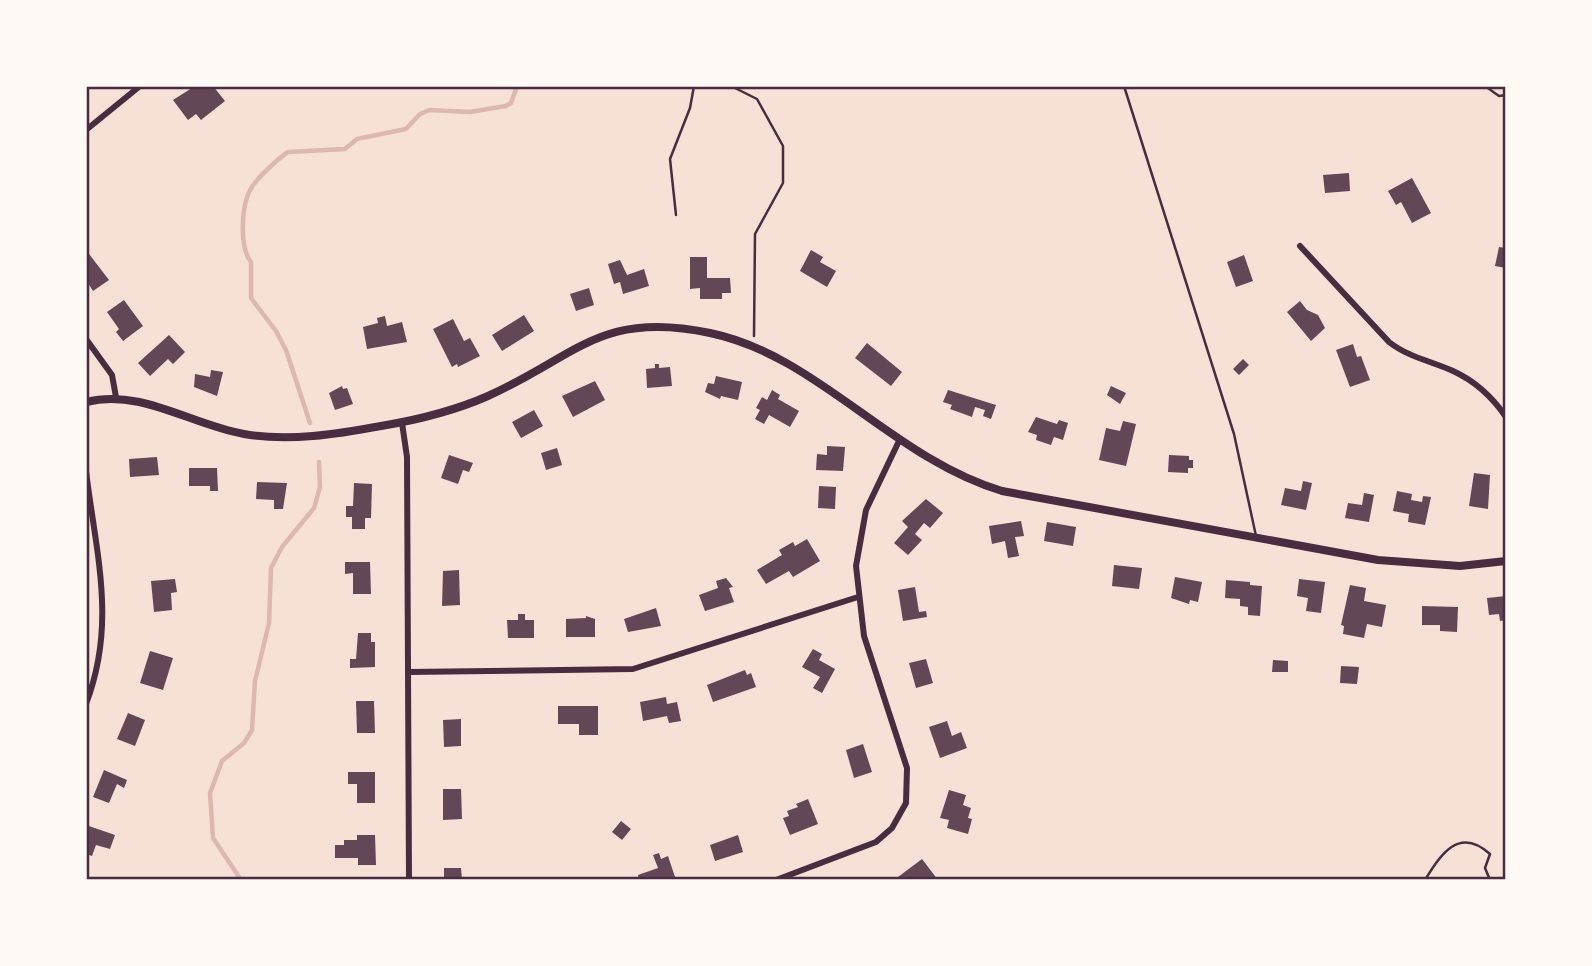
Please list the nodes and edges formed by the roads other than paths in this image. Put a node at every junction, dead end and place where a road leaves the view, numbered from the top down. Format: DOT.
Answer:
graph roads {
  1 [pos="141,86"];
  2 [pos="1124,86"];
  3 [pos="86,130"];
  4 [pos="1300,246"];
  5 [pos="86,339"];
  6 [pos="116,397"];
  7 [pos="86,402"];
  8 [pos="1506,417"];
  9 [pos="402,423"];
  10 [pos="899,441"];
  11 [pos="86,471"];
  12 [pos="1256,537"];
  13 [pos="1506,561"];
  14 [pos="858,597"];
  15 [pos="408,672"];
  16 [pos="86,704"];
  17 [pos="410,880"];
  18 [pos="776,880"];
  1 -- 3 [label="street"];
  2 -- 12 [label="lane"];
  4 -- 8 [label="street"];
  5 -- 6 [label="street"];
  6 -- 7 [label="street"];
  6 -- 9 [label="street"];
  9 -- 10 [label="street"];
  9 -- 15 [label="street"];
  10 -- 12 [label="street"];
  10 -- 14 [label="street"];
  11 -- 16 [label="street"];
  12 -- 13 [label="street"];
  14 -- 15 [label="street"];
  14 -- 18 [label="street"];
  15 -- 17 [label="street"];
}
